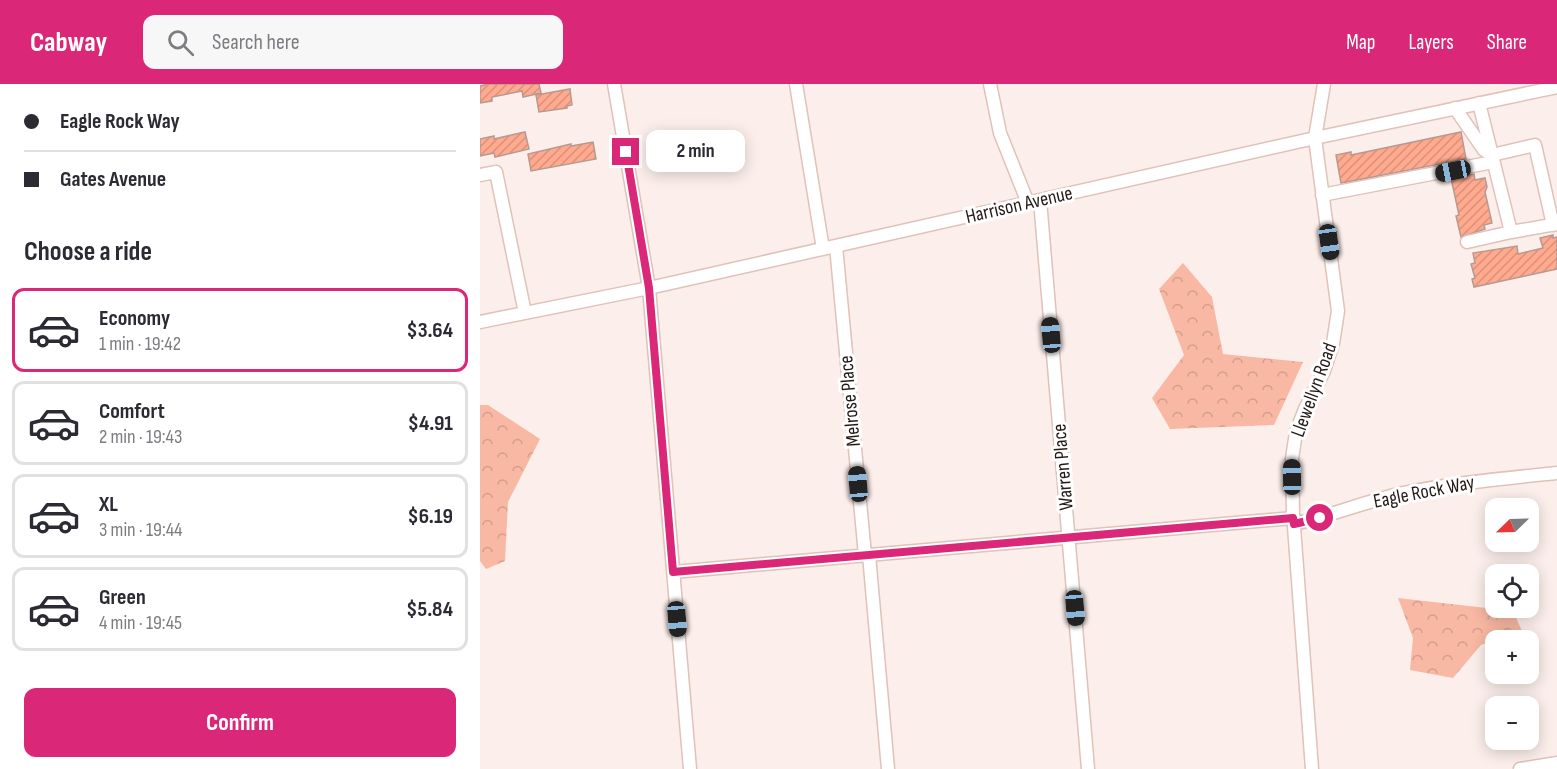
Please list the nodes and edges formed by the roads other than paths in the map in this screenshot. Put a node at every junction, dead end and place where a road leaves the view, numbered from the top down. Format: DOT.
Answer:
graph roads {
  1 [pos="614,84"];
  2 [pos="796,84"];
  3 [pos="990,84"];
  4 [pos="1324,84"];
  5 [pos="1557,87"];
  6 [pos="1479,103"];
  7 [pos="1455,108"];
  8 [pos="1315,138"];
  9 [pos="1493,158"];
  10 [pos="480,175"];
  11 [pos="1323,195"];
  12 [pos="1034,202"];
  13 [pos="1555,225"];
  14 [pos="1511,232"];
  15 [pos="1467,242"];
  16 [pos="829,248"];
  17 [pos="649,288"];
  18 [pos="525,313"];
  19 [pos="480,322"];
  20 [pos="1557,473"];
  21 [pos="1293,521"];
  22 [pos="1068,537"];
  23 [pos="867,555"];
  24 [pos="673,572"];
  25 [pos="1557,763"];
  26 [pos="690,769"];
  27 [pos="888,769"];
  28 [pos="1088,769"];
  29 [pos="1312,769"];
  30 [pos="1520,769"];
  1 -- 17 [label="street"];
  2 -- 16 [label="street, Melrose Place"];
  3 -- 12 [label="street, Warren Place"];
  4 -- 8 [label="street, Llewellyn Road"];
  5 -- 6 [label="street, Harrison Avenue"];
  6 -- 7 [label="street, Harrison Avenue"];
  6 -- 9 [label="street"];
  7 -- 8 [label="street, Harrison Avenue"];
  7 -- 9 [label="street"];
  8 -- 11 [label="street, Llewellyn Road"];
  8 -- 12 [label="street, Harrison Avenue"];
  9 -- 11 [label="street"];
  9 -- 13 [label="street"];
  9 -- 14 [label="street"];
  10 -- 18 [label="street"];
  11 -- 21 [label="street, Llewellyn Road"];
  12 -- 16 [label="street, Harrison Avenue"];
  12 -- 22 [label="street, Warren Place"];
  13 -- 14 [label="street"];
  14 -- 15 [label="street"];
  16 -- 17 [label="street, Harrison Avenue"];
  16 -- 23 [label="street, Melrose Place"];
  17 -- 18 [label="street, Harrison Avenue"];
  17 -- 24 [label="street"];
  18 -- 19 [label="street, Harrison Avenue"];
  20 -- 21 [label="street, Eagle Rock Way"];
  21 -- 22 [label="street, Eagle Rock Way"];
  21 -- 29 [label="street, Llewellyn Road"];
  22 -- 23 [label="street, Eagle Rock Way"];
  22 -- 28 [label="street, Warren Place"];
  23 -- 24 [label="street, Eagle Rock Way"];
  23 -- 27 [label="street, Melrose Place"];
  24 -- 26 [label="street"];
  25 -- 30 [label="street"];
}
